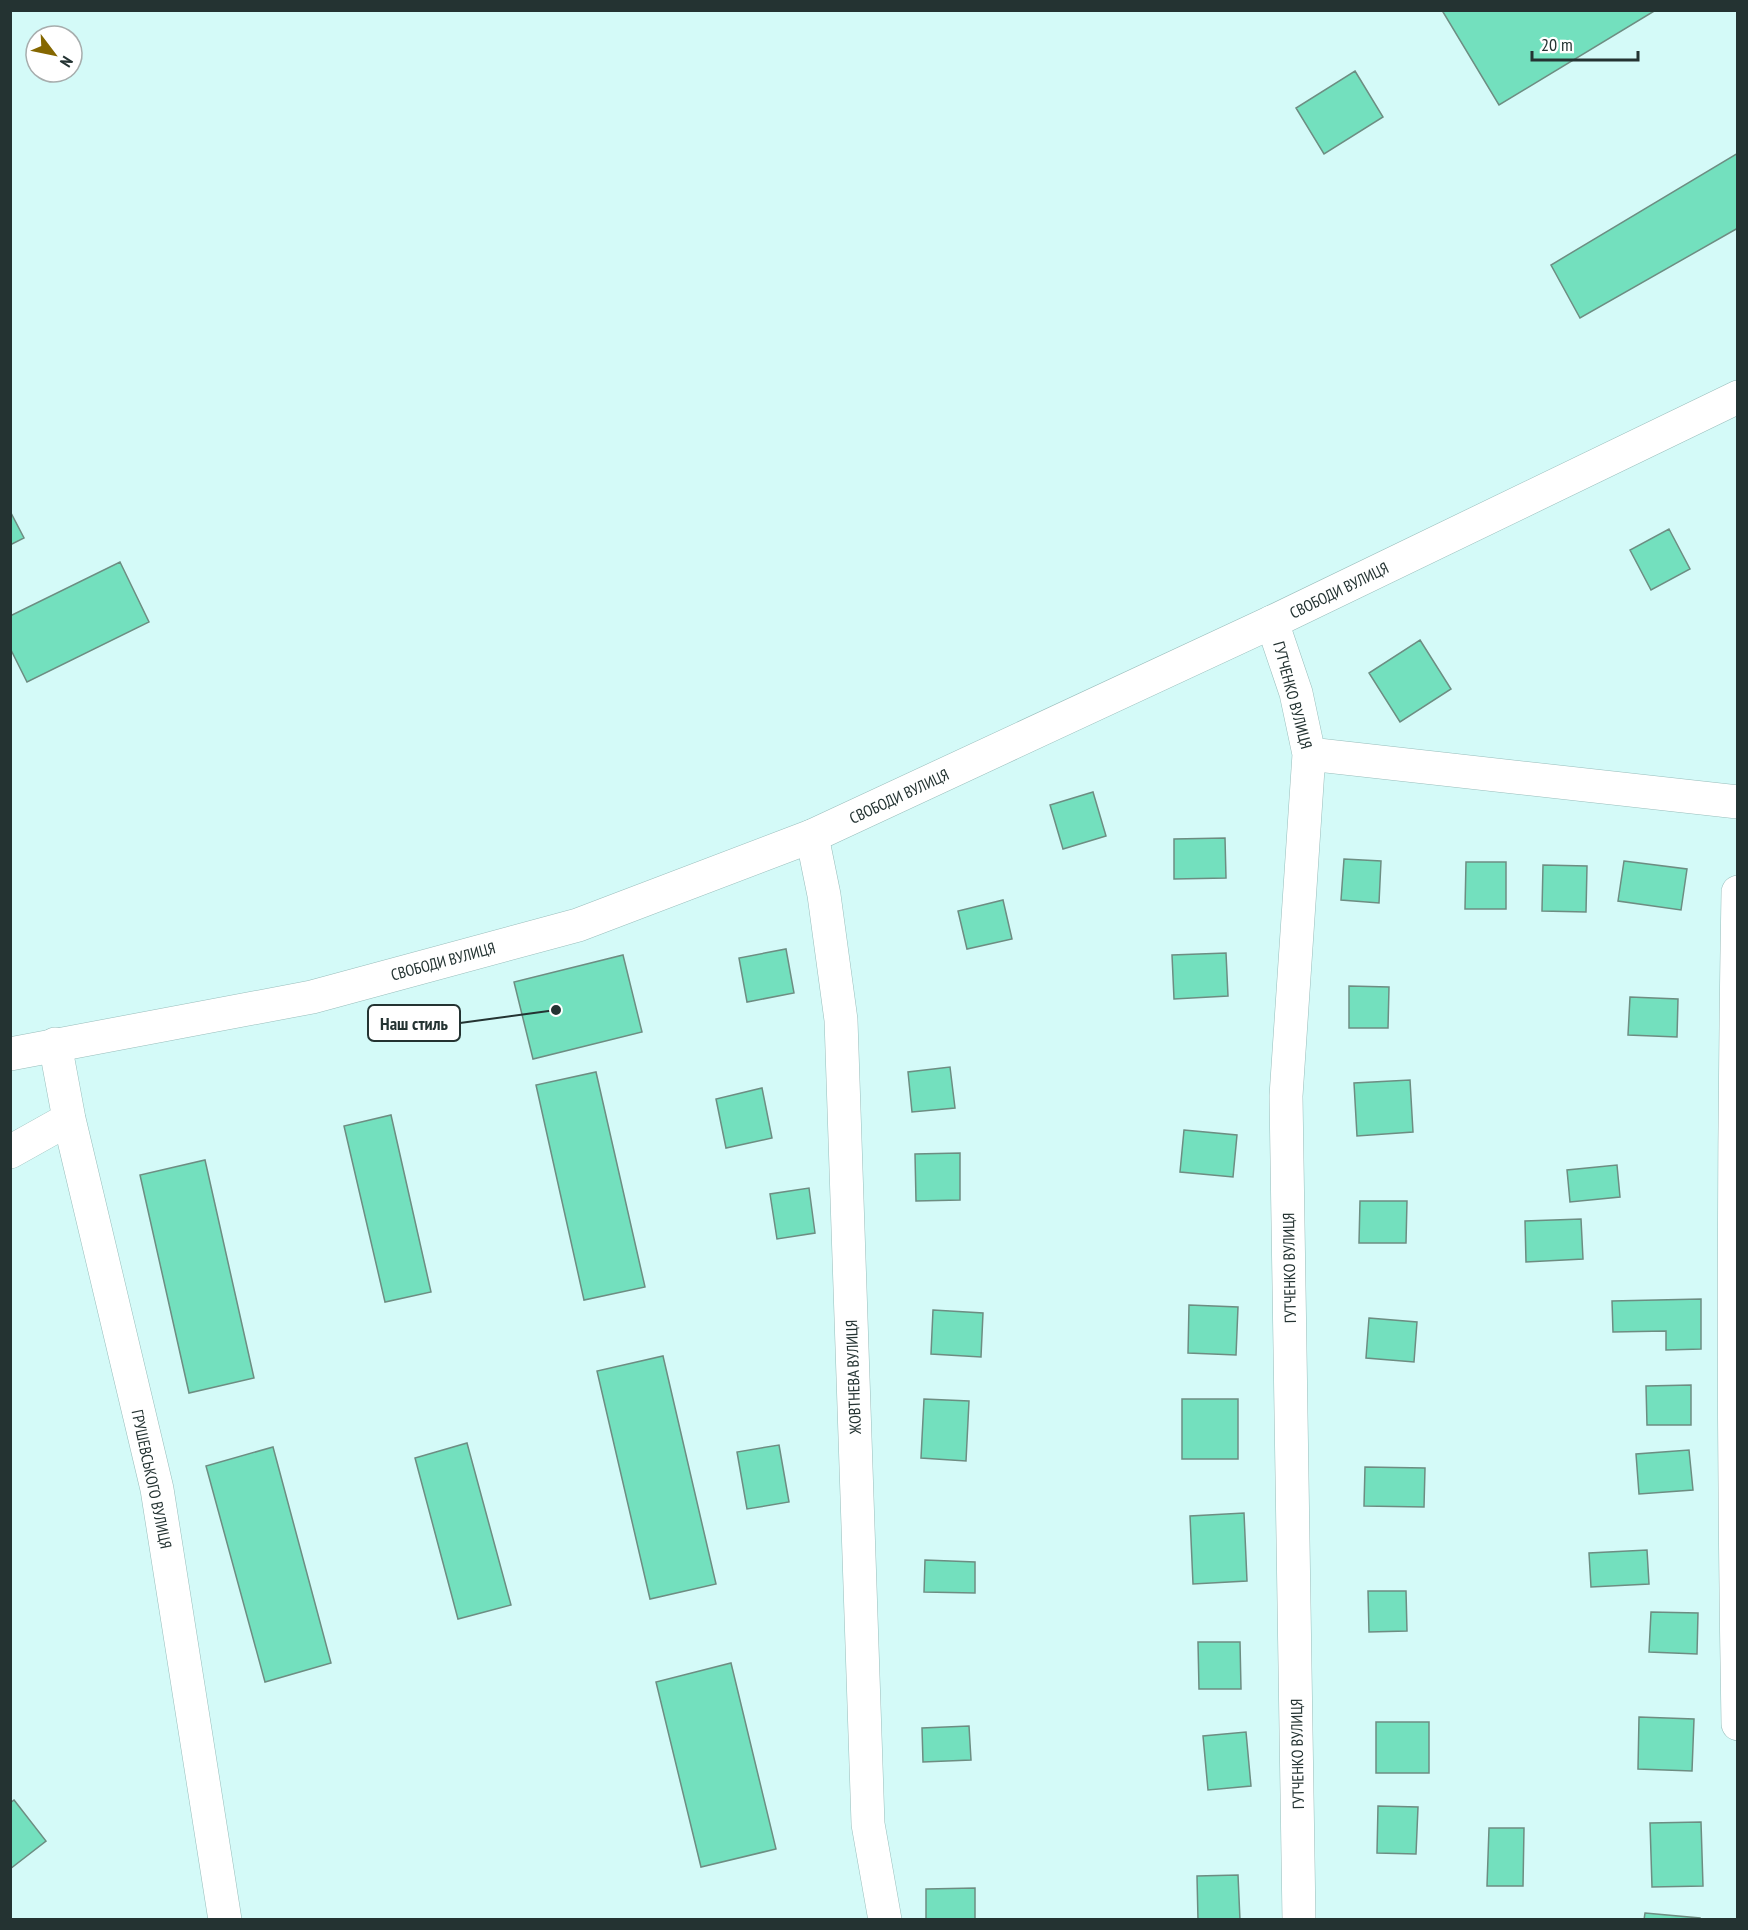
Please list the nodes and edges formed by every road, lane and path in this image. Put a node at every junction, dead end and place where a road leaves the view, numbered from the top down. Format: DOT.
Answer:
graph roads {
  1 [pos="1737,397"];
  2 [pos="1272,622"];
  3 [pos="1309,754"];
  4 [pos="1737,802"];
  5 [pos="812,836"];
  6 [pos="1737,892"];
  7 [pos="55,1044"];
  8 [pos="10,1054"];
  9 [pos="69,1119"];
  10 [pos="10,1152"];
  11 [pos="1737,1724"];
  12 [pos="225,1920"];
  13 [pos="885,1920"];
  14 [pos="1299,1920"];
  1 -- 2 [label="street, СВОБОДИ ВУЛИЦЯ"];
  2 -- 3 [label="street, ГУТЧЕНКО ВУЛИЦЯ"];
  2 -- 5 [label="street, СВОБОДИ ВУЛИЦЯ"];
  3 -- 4 [label="street"];
  3 -- 14 [label="street, ГУТЧЕНКО ВУЛИЦЯ"];
  5 -- 7 [label="street, СВОБОДИ ВУЛИЦЯ"];
  5 -- 13 [label="street, ЖОВТНЕВА ВУЛИЦЯ"];
  6 -- 11 [label="street"];
  7 -- 8 [label="street, СВОБОДИ ВУЛИЦЯ"];
  7 -- 9 [label="street, ГРУШЕВСЬКОГО ВУЛИЦЯ"];
  9 -- 10 [label="street"];
  9 -- 12 [label="street, ГРУШЕВСЬКОГО ВУЛИЦЯ"];
}
